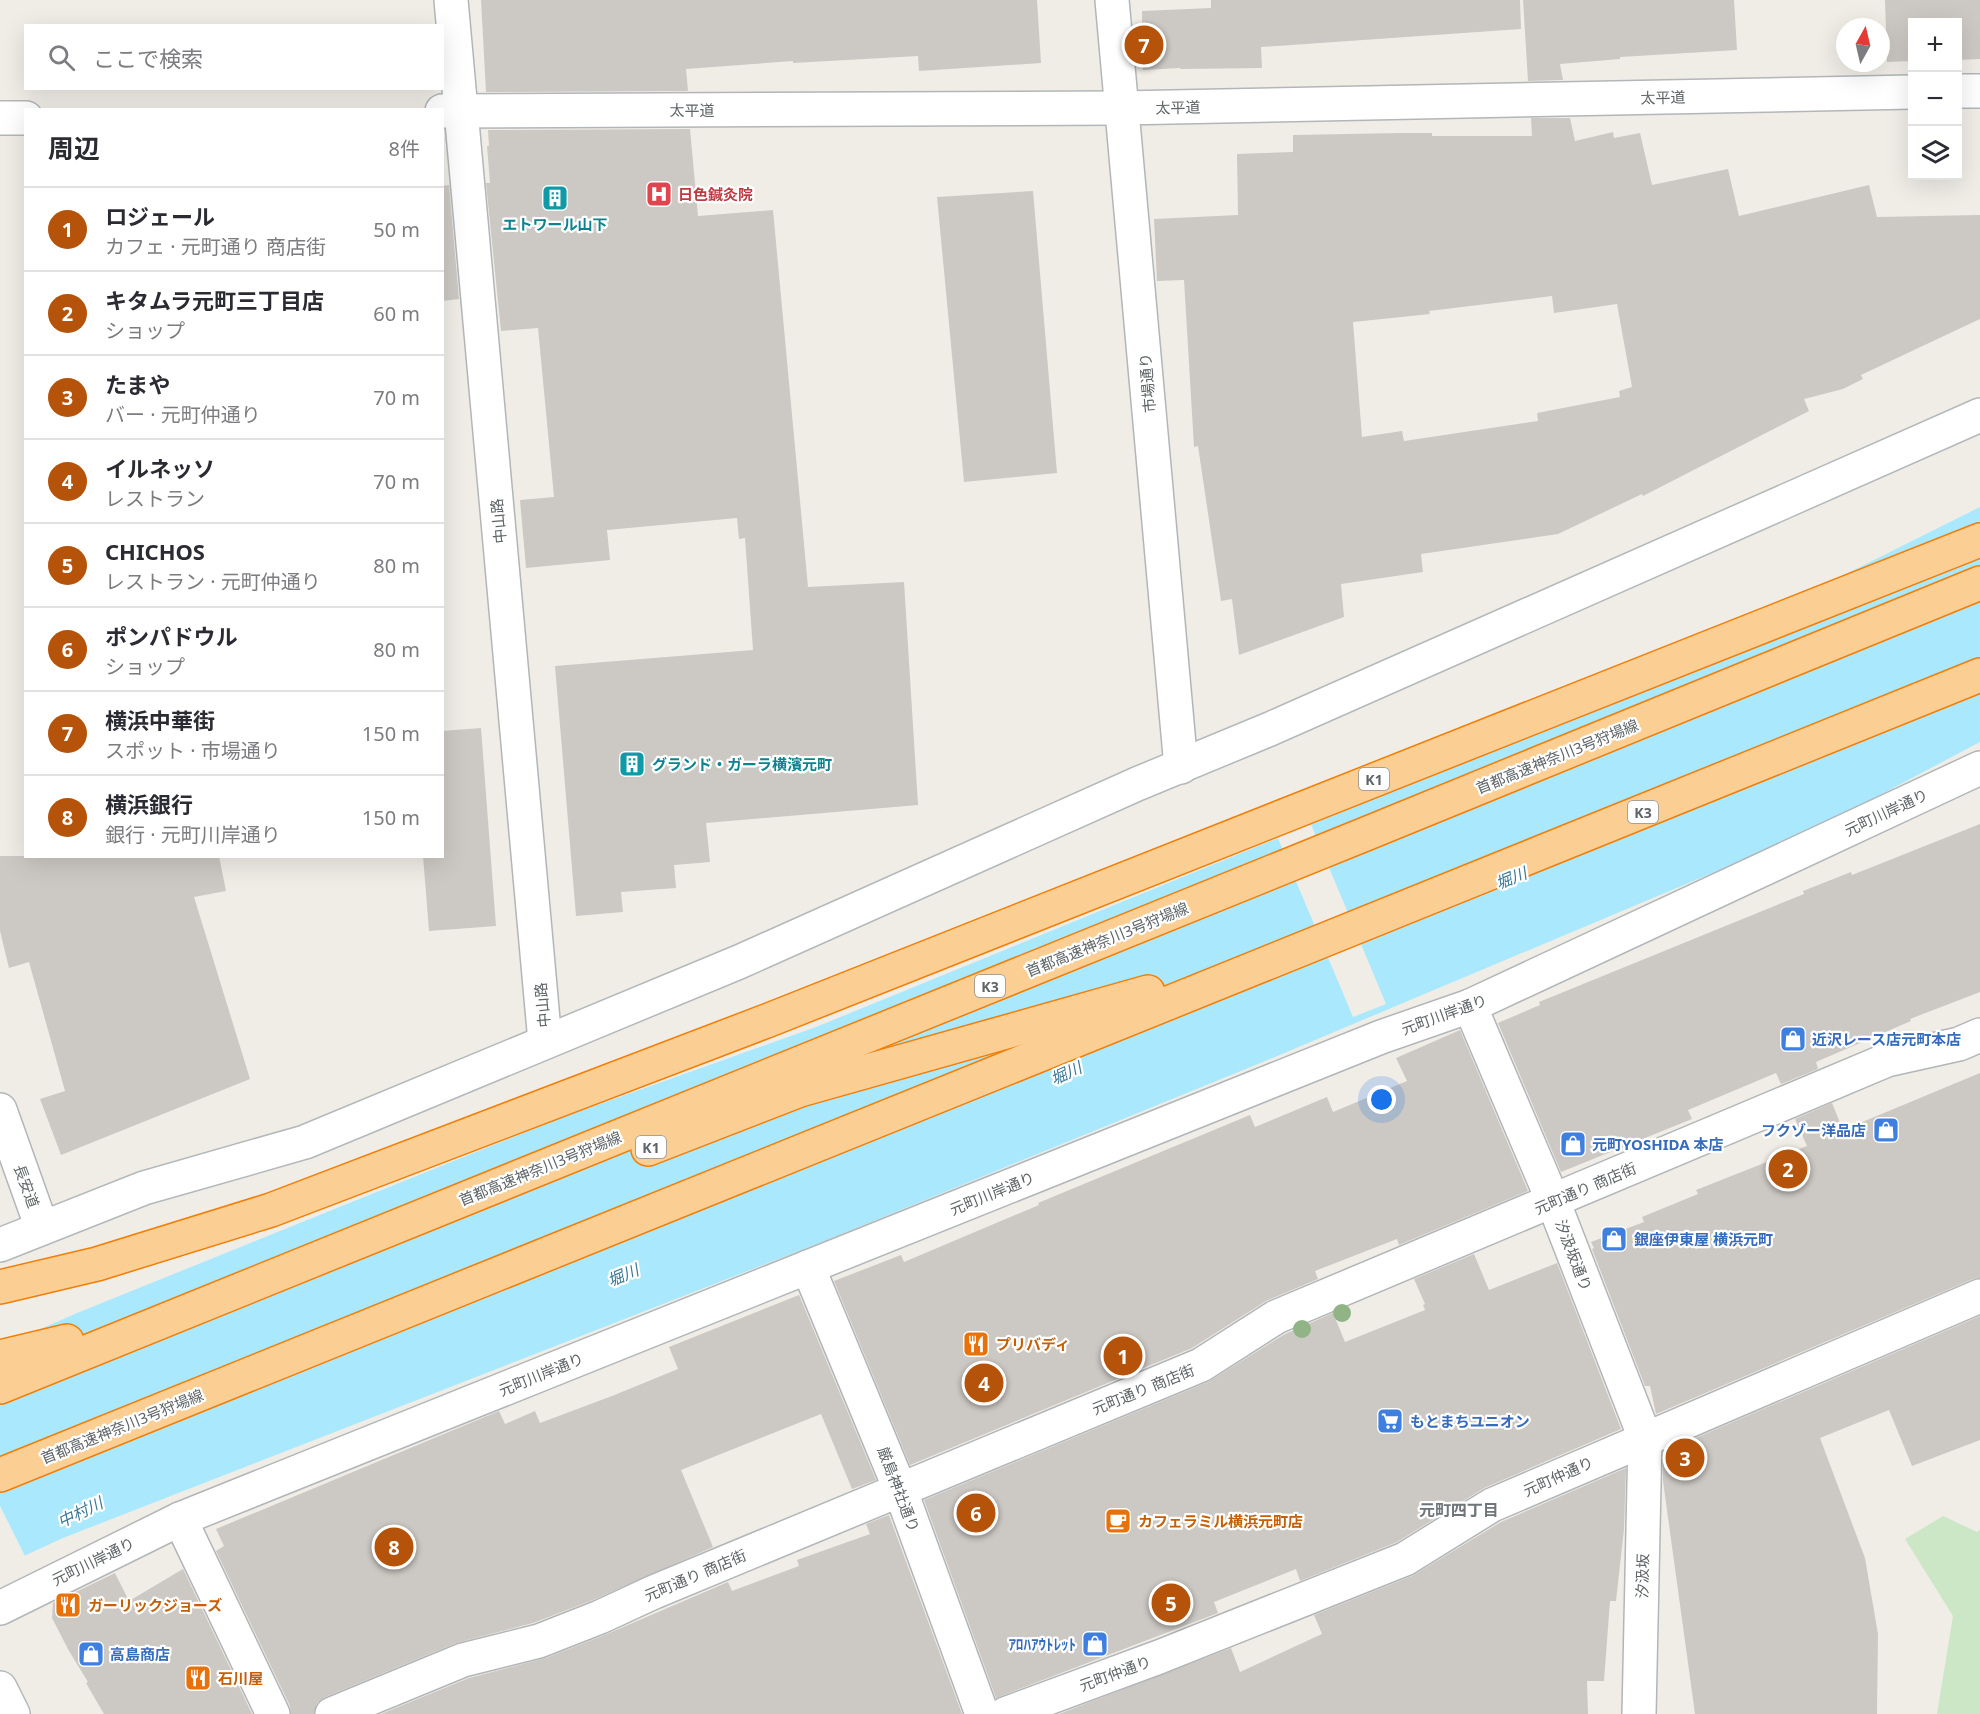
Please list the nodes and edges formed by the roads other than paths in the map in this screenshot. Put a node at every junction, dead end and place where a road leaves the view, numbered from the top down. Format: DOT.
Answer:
graph roads {
  1 [pos="451,0"];
  2 [pos="1112,0"];
  3 [pos="1962,91"];
  4 [pos="1980,91"];
  5 [pos="1908,92"];
  6 [pos="1122,108"];
  7 [pos="452,111"];
  8 [pos="0,118"];
  9 [pos="24,118"];
  10 [pos="1980,415"];
  11 [pos="1980,540"];
  12 [pos="1980,583"];
  13 [pos="1980,675"];
  14 [pos="1181,767"];
  15 [pos="1980,768"];
  16 [pos="1306,948"];
  17 [pos="1470,1006"];
  18 [pos="1980,1035"];
  19 [pos="545,1042"];
  20 [pos="0,1110"];
  21 [pos="1553,1201"];
  22 [pos="42,1228"];
  23 [pos="0,1245"];
  24 [pos="808,1267"];
  25 [pos="0,1287"];
  26 [pos="1980,1296"];
  27 [pos="0,1357"];
  28 [pos="0,1387"];
  29 [pos="1645,1438"];
  30 [pos="0,1475"];
  31 [pos="900,1489"];
  32 [pos="180,1519"];
  33 [pos="0,1608"];
  34 [pos="0,1688"];
  35 [pos="13,1714"];
  36 [pos="273,1714"];
  37 [pos="332,1714"];
  38 [pos="982,1714"];
  39 [pos="1005,1714"];
  40 [pos="1639,1714"];
  1 -- 7 [label="street, 中山路"];
  2 -- 6 [label="street, 市場通り"];
  3 -- 4 [label="street"];
  5 -- 6 [label="street, 太平道"];
  6 -- 7 [label="street, 太平道"];
  6 -- 14 [label="street, 市場通り"];
  7 -- 19 [label="street, 中山路"];
  8 -- 9 [label="street"];
  10 -- 14 [label="street"];
  11 -- 25 [label="highway, K1"];
  12 -- 28 [label="highway, 首都高速神奈川3号狩場線 / K3"];
  13 -- 16 [label="highway, 首都高速神奈川3号狩場線 / K3"];
  14 -- 19 [label="street"];
  15 -- 17 [label="street, 元町川岸通り"];
  16 -- 27 [label="highway, K1"];
  16 -- 30 [label="highway, 首都高速神奈川3号狩場線 / K3"];
  17 -- 21 [label="street, 汐汲坂通り"];
  17 -- 24 [label="street, 元町川岸通り"];
  18 -- 21 [label="street, 元町通り 商店街"];
  19 -- 22 [label="street"];
  20 -- 22 [label="street, 長安道"];
  21 -- 29 [label="street, 汐汲坂通り"];
  21 -- 31 [label="street, 元町通り 商店街"];
  22 -- 23 [label="street"];
  24 -- 31 [label="street, 厳島神社通り"];
  24 -- 32 [label="street, 元町川岸通り"];
  26 -- 29 [label="street, 元町仲通り"];
  29 -- 39 [label="street, 元町仲通り"];
  29 -- 40 [label="street, 汐汲坂"];
  31 -- 37 [label="street, 元町通り 商店街"];
  31 -- 38 [label="street, 厳島神社通り"];
  32 -- 33 [label="street, 元町川岸通り"];
  32 -- 36 [label="street"];
  34 -- 35 [label="street"];
}
